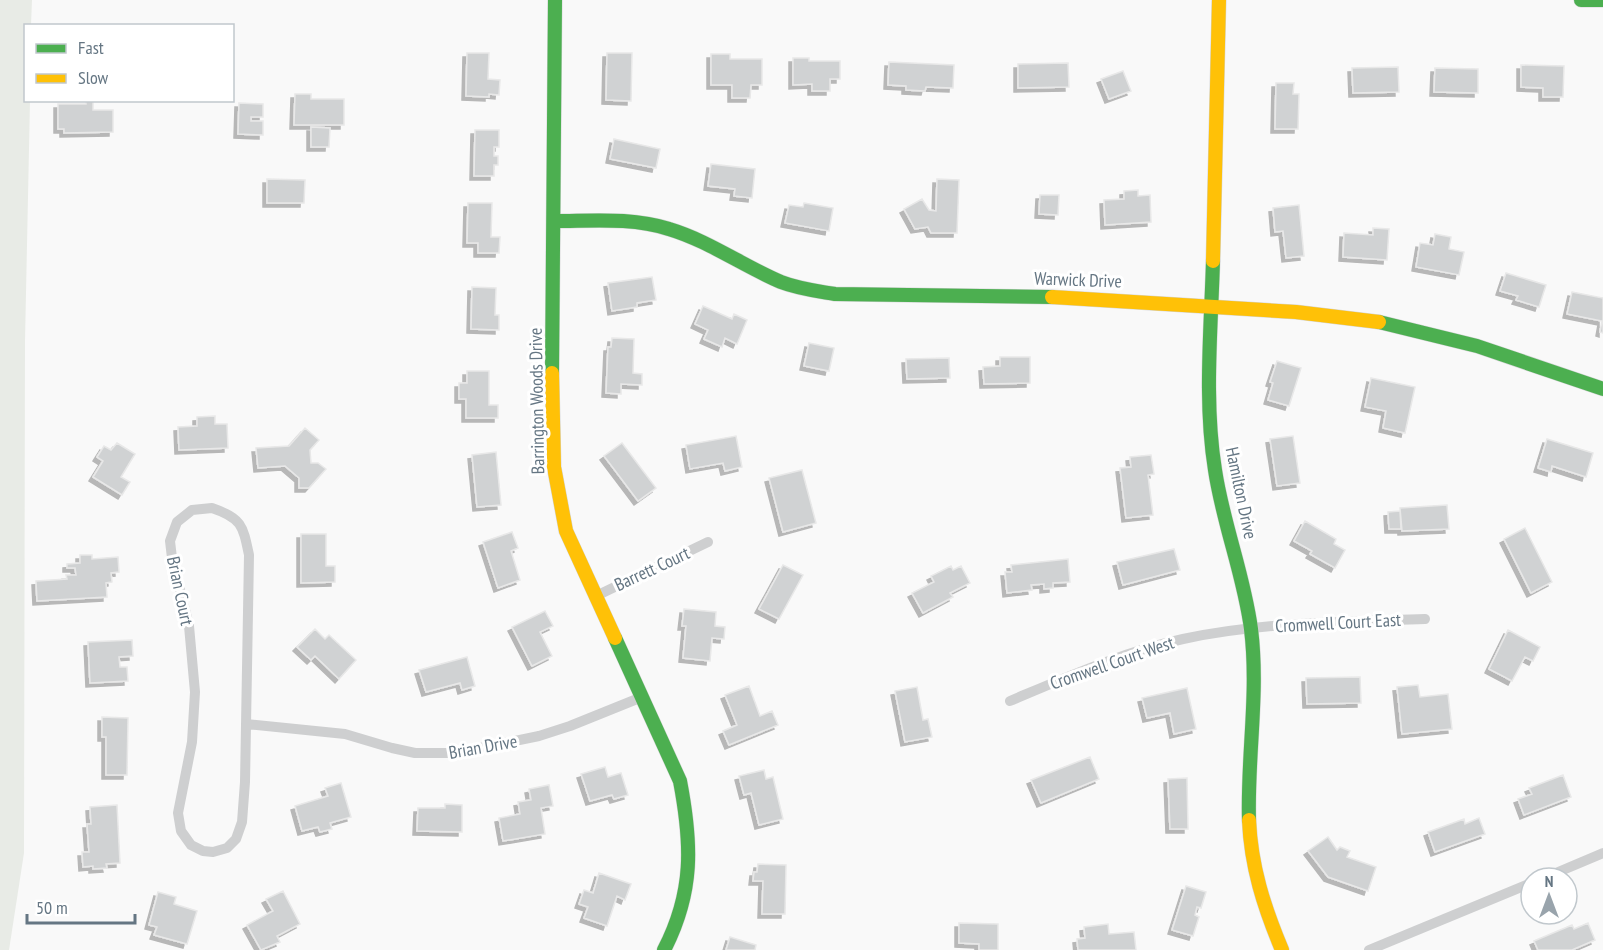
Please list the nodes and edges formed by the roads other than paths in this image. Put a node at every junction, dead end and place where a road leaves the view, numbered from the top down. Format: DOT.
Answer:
graph roads {
  1 [pos="555,0"];
  2 [pos="1219,0"];
  3 [pos="1581,0"];
  4 [pos="1603,0"];
  5 [pos="554,221"];
  6 [pos="1211,306"];
  7 [pos="1603,389"];
  8 [pos="708,542"];
  9 [pos="596,596"];
  10 [pos="1425,619"];
  11 [pos="1251,629"];
  12 [pos="642,697"];
  13 [pos="1010,700"];
  14 [pos="246,724"];
  15 [pos="1603,853"];
  16 [pos="1572,866"];
  17 [pos="1519,888"];
  18 [pos="664,950"];
  19 [pos="1282,950"];
  20 [pos="1369,950"];
  1 -- 5 [label="street, Barrington Woods Drive"];
  2 -- 6 [label="street, Hamilton Drive"];
  3 -- 4 [label="street"];
  5 -- 6 [label="street, Warwick Drive"];
  5 -- 9 [label="street, Barrington Woods Drive"];
  6 -- 7 [label="street, Warwick Drive"];
  6 -- 11 [label="street, Hamilton Drive"];
  8 -- 9 [label="street, Barrett Court"];
  9 -- 12 [label="street, Barrington Woods Drive"];
  10 -- 11 [label="street, Cromwell Court East"];
  11 -- 13 [label="street, Cromwell Court West"];
  11 -- 19 [label="street, Hamilton Drive"];
  12 -- 14 [label="street, Brian Drive"];
  12 -- 18 [label="street, Barrington Woods Drive"];
  14 -- 14 [label="street, Brian Court"];
  15 -- 16 [label="street"];
  17 -- 20 [label="street"];
}
